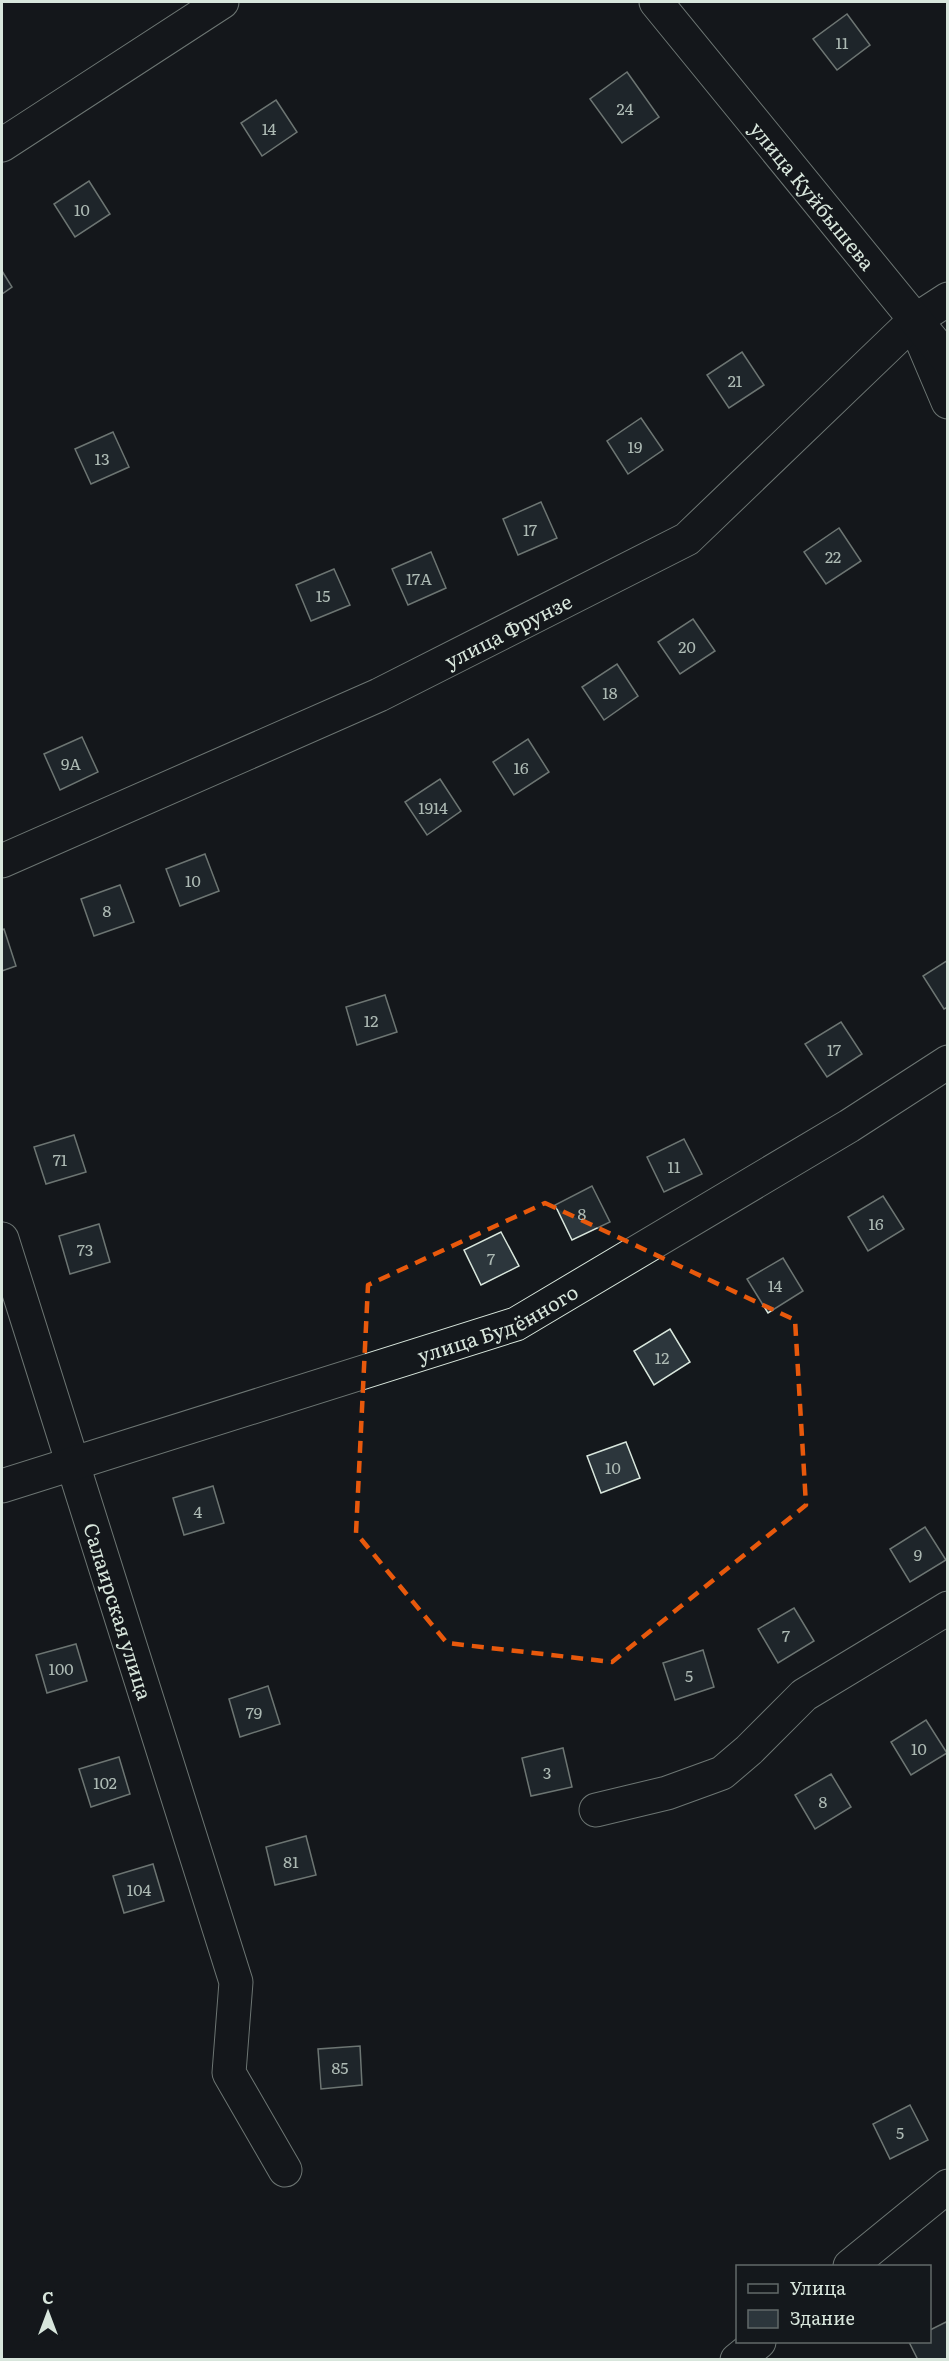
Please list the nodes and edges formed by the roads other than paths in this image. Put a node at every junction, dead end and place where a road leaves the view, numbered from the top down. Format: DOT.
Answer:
graph roads {
  1 [pos="222,2"];
  2 [pos="656,2"];
  3 [pos="2,145"];
  4 [pos="948,299"];
  5 [pos="914,321"];
  6 [pos="948,360"];
  7 [pos="948,402"];
  8 [pos="2,861"];
  9 [pos="948,1062"];
  10 [pos="2,1239"];
  11 [pos="73,1463"];
  12 [pos="2,1486"];
  13 [pos="948,1608"];
  14 [pos="596,1810"];
  15 [pos="285,2170"];
  16 [pos="948,2186"];
  17 [pos="851,2265"];
  18 [pos="758,2343"];
  19 [pos="738,2360"];
  1 -- 3 [label="street"];
  2 -- 5 [label="street, улица Куйбышева"];
  4 -- 5 [label="street, улица Фрунзе"];
  5 -- 6 [label="street"];
  5 -- 7 [label="street, улица Куйбышева"];
  5 -- 8 [label="street, улица Фрунзе"];
  9 -- 11 [label="street, улица Будённого"];
  10 -- 11 [label="street, Салаирская улица"];
  11 -- 12 [label="street, улица Будённого"];
  11 -- 15 [label="street, Салаирская улица"];
  13 -- 14 [label="street"];
  16 -- 17 [label="street"];
  18 -- 19 [label="street"];
}
